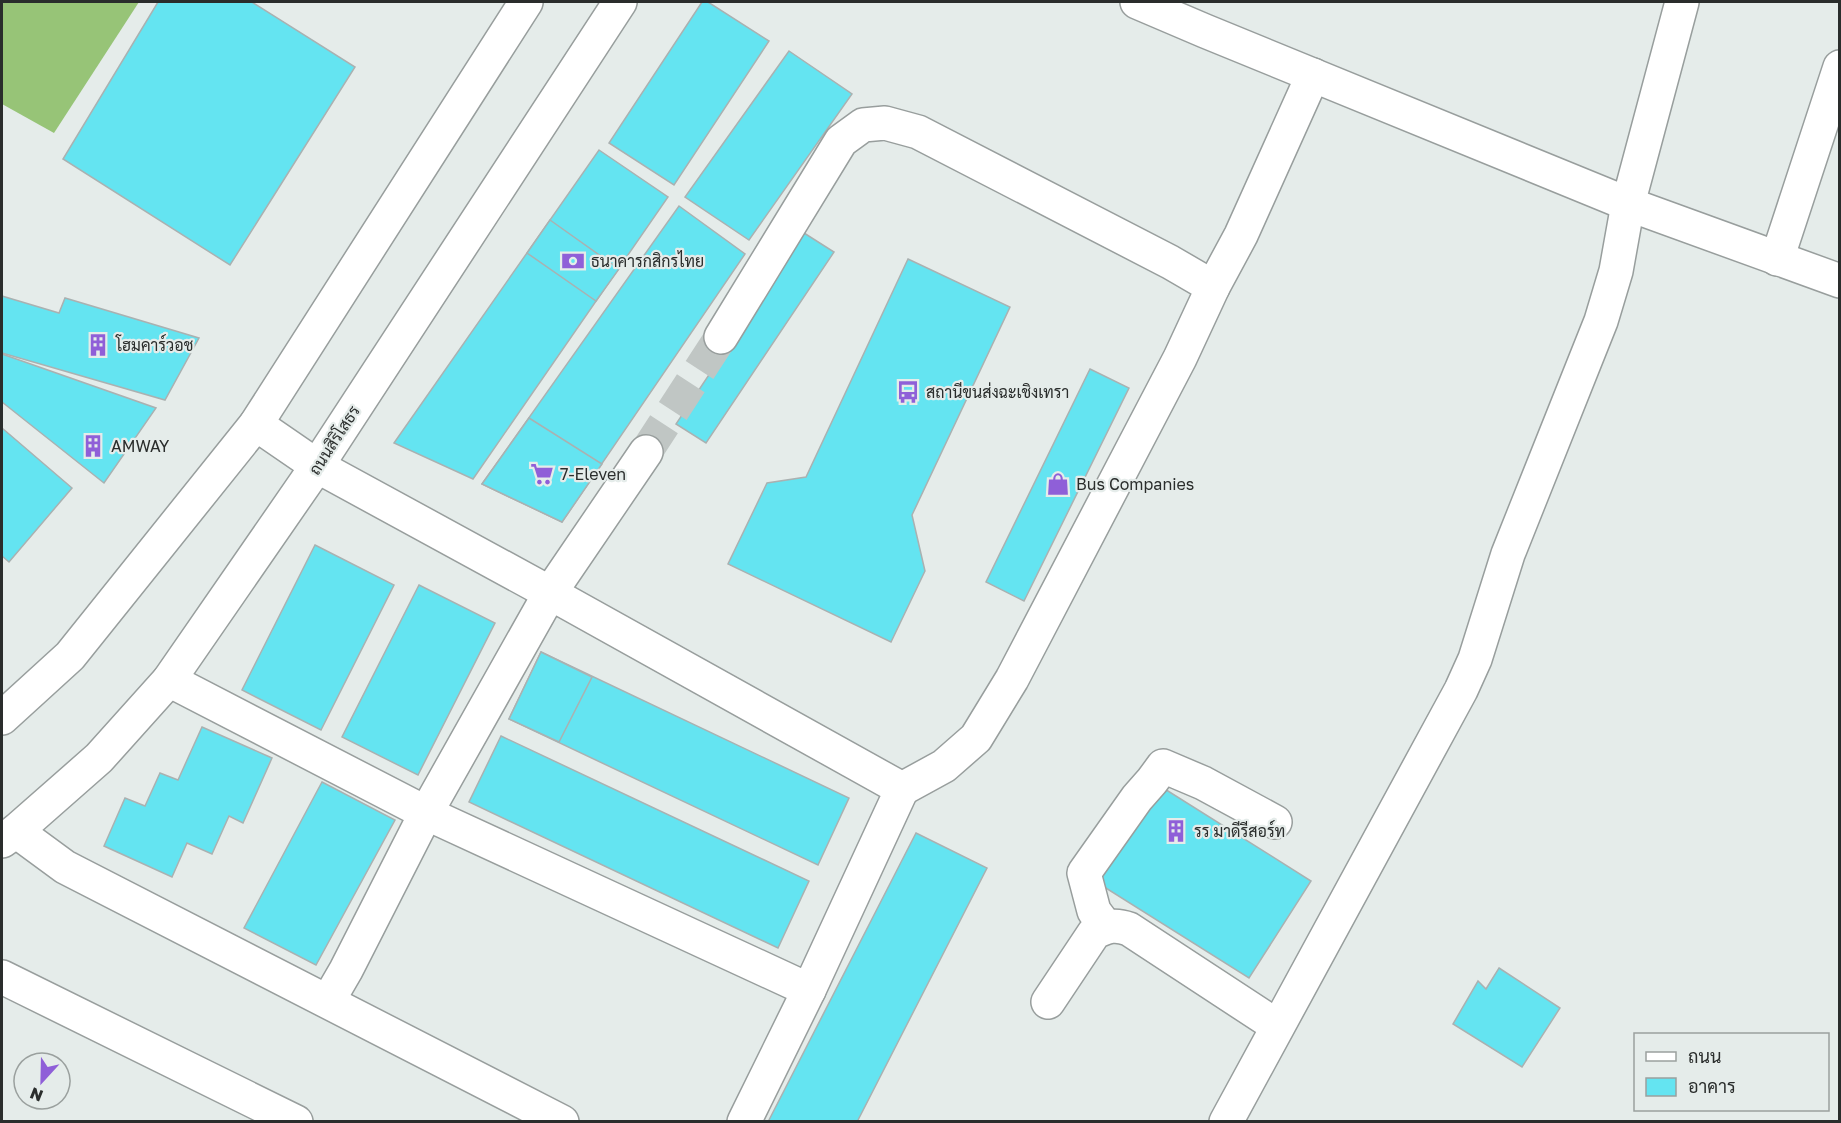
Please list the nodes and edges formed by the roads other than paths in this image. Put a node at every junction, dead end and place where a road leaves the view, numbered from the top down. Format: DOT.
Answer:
graph roads {
  1 [pos="526,2"];
  2 [pos="620,2"];
  3 [pos="1137,2"];
  4 [pos="1682,2"];
  5 [pos="1839,68"];
  6 [pos="1312,75"];
  7 [pos="1628,204"];
  8 [pos="1778,258"];
  9 [pos="1839,281"];
  10 [pos="1213,287"];
  11 [pos="721,337"];
  12 [pos="256,424"];
  13 [pos="646,452"];
  14 [pos="317,466"];
  15 [pos="550,593"];
  16 [pos="169,680"];
  17 [pos="2,718"];
  18 [pos="902,789"];
  19 [pos="426,813"];
  20 [pos="1275,822"];
  21 [pos="9,836"];
  22 [pos="1106,927"];
  23 [pos="2,977"];
  24 [pos="809,990"];
  25 [pos="328,1001"];
  26 [pos="1048,1002"];
  27 [pos="1277,1026"];
  28 [pos="296,1122"];
  29 [pos="562,1122"];
  30 [pos="744,1122"];
  31 [pos="1226,1122"];
  1 -- 12 [label="street"];
  2 -- 14 [label="street, ถนนสิริโสธร"];
  3 -- 6 [label="street"];
  4 -- 7 [label="street"];
  5 -- 8 [label="street"];
  6 -- 7 [label="street"];
  6 -- 10 [label="street"];
  7 -- 8 [label="street"];
  7 -- 27 [label="street"];
  8 -- 9 [label="street"];
  10 -- 11 [label="street"];
  10 -- 18 [label="street"];
  12 -- 14 [label="street"];
  12 -- 17 [label="street"];
  13 -- 15 [label="street"];
  14 -- 15 [label="street"];
  14 -- 16 [label="street, ถนนสิริโสธร"];
  15 -- 18 [label="street"];
  15 -- 19 [label="street"];
  16 -- 19 [label="street"];
  16 -- 21 [label="street, ถนนสิริโสธร"];
  18 -- 24 [label="street"];
  19 -- 24 [label="street"];
  19 -- 25 [label="street"];
  20 -- 22 [label="street"];
  21 -- 25 [label="street"];
  22 -- 26 [label="street"];
  22 -- 27 [label="street"];
  23 -- 28 [label="street"];
  24 -- 30 [label="street"];
  25 -- 29 [label="street"];
  27 -- 31 [label="street"];
}
